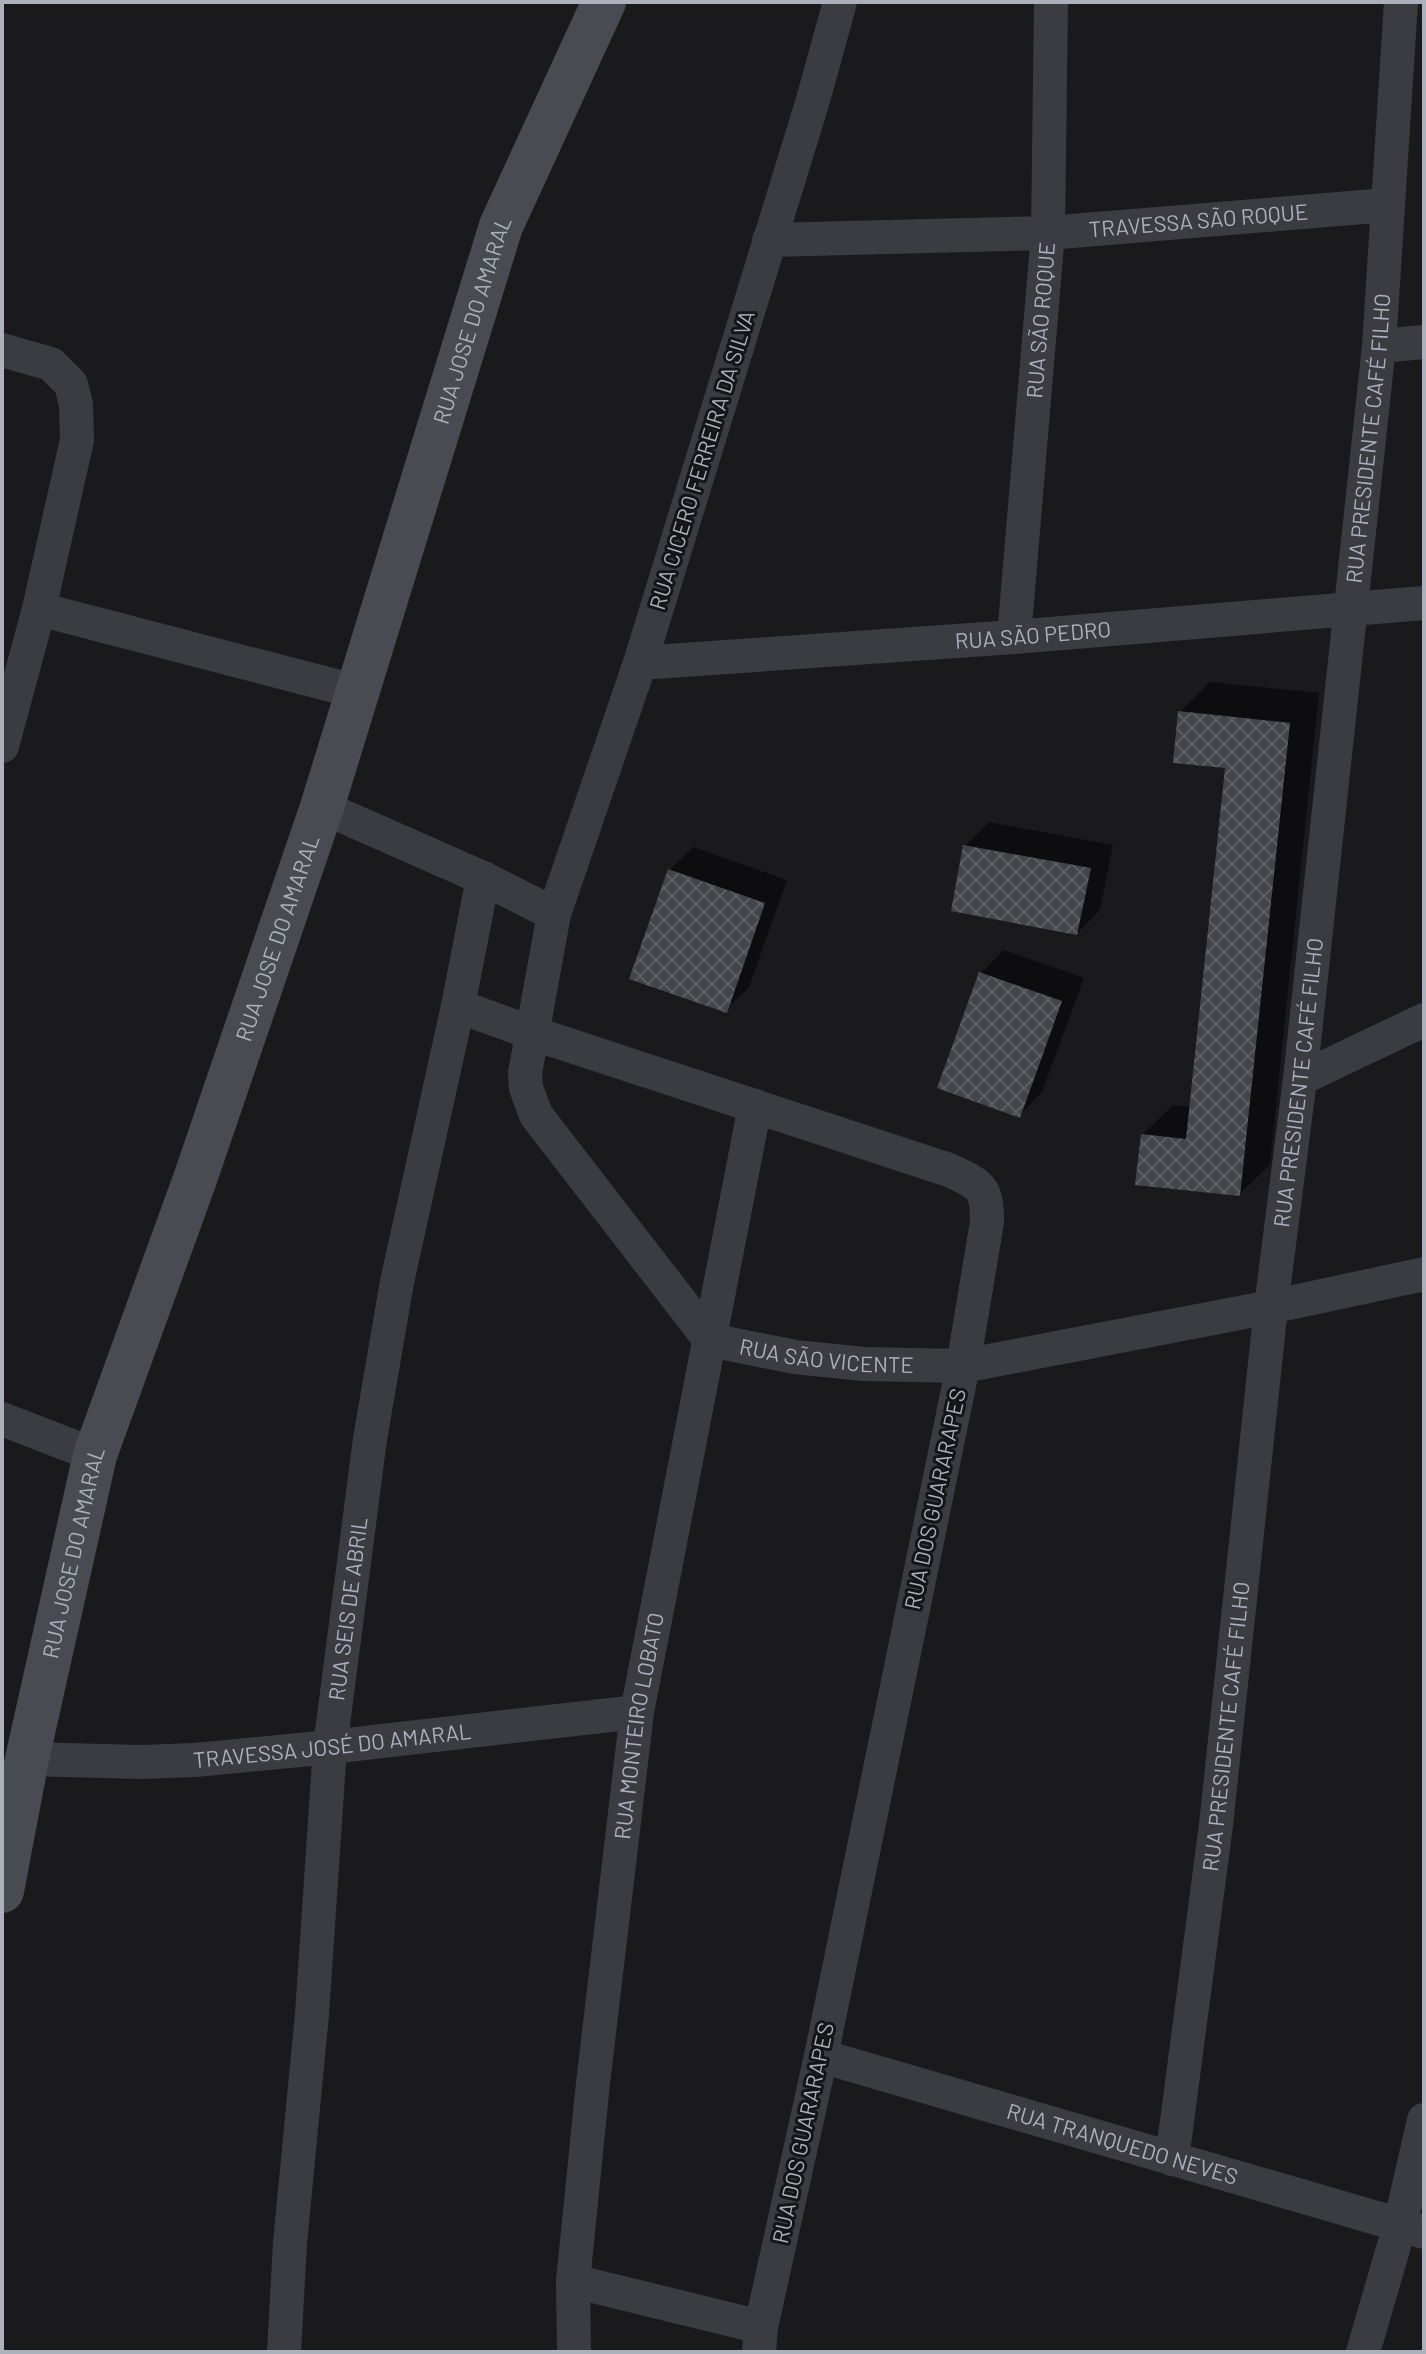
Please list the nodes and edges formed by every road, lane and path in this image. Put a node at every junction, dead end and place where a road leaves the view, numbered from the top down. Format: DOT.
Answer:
graph roads {
  1 [pos="604,2"];
  2 [pos="840,2"];
  3 [pos="1051,2"];
  4 [pos="1401,2"];
  5 [pos="1387,205"];
  6 [pos="1048,233"];
  7 [pos="769,240"];
  8 [pos="1424,342"];
  9 [pos="1379,346"];
  10 [pos="2,350"];
  11 [pos="1424,603"];
  12 [pos="39,609"];
  13 [pos="1349,609"];
  14 [pos="1014,637"];
  15 [pos="640,663"];
  16 [pos="358,692"];
  17 [pos="2,746"];
  18 [pos="322,807"];
  19 [pos="483,878"];
  20 [pos="554,914"];
  21 [pos="458,1006"];
  22 [pos="1424,1020"];
  23 [pos="532,1033"];
  24 [pos="1300,1079"];
  25 [pos="755,1106"];
  26 [pos="1424,1274"];
  27 [pos="1271,1307"];
  28 [pos="710,1340"];
  29 [pos="963,1366"];
  30 [pos="2,1419"];
  31 [pos="95,1455"];
  32 [pos="637,1712"];
  33 [pos="330,1747"];
  34 [pos="27,1759"];
  35 [pos="2,1891"];
  36 [pos="821,2056"];
  37 [pos="1424,2120"];
  38 [pos="1172,2159"];
  39 [pos="1412,2229"];
  40 [pos="573,2281"];
  41 [pos="760,2339"];
  42 [pos="284,2352"];
  43 [pos="574,2352"];
  44 [pos="1363,2352"];
  1 -- 16 [label="street, RUA JOSE DO AMARAL"];
  2 -- 7 [label="street, RUA CICERO FERREIRA DA SILVA"];
  3 -- 6 [label="street, RUA SÃO ROQUE"];
  4 -- 5 [label="street, RUA PRESIDENTE CAFÉ FILHO"];
  5 -- 6 [label="street, TRAVESSA SÃO ROQUE"];
  5 -- 9 [label="street, RUA PRESIDENTE CAFÉ FILHO"];
  6 -- 7 [label="street, TRAVESSA SÃO ROQUE"];
  6 -- 14 [label="street, RUA SÃO ROQUE"];
  7 -- 15 [label="street, RUA CICERO FERREIRA DA SILVA"];
  8 -- 9 [label="street"];
  9 -- 13 [label="street, RUA PRESIDENTE CAFÉ FILHO"];
  10 -- 12 [label="street"];
  11 -- 13 [label="street, RUA SÃO PEDRO"];
  12 -- 16 [label="street"];
  12 -- 17 [label="street"];
  13 -- 14 [label="street, RUA SÃO PEDRO"];
  13 -- 24 [label="street, RUA PRESIDENTE CAFÉ FILHO"];
  14 -- 15 [label="street, RUA SÃO PEDRO"];
  15 -- 20 [label="street, RUA CICERO FERREIRA DA SILVA"];
  16 -- 18 [label="street, RUA JOSE DO AMARAL"];
  18 -- 19 [label="street"];
  18 -- 31 [label="street, RUA JOSE DO AMARAL"];
  19 -- 20 [label="street"];
  19 -- 21 [label="street, RUA SEIS DE ABRIL"];
  20 -- 23 [label="street, RUA SÃO VICENTE"];
  21 -- 23 [label="street, RUA DOS GUARARAPES"];
  21 -- 33 [label="street, RUA SEIS DE ABRIL"];
  22 -- 24 [label="street"];
  23 -- 25 [label="street, RUA DOS GUARARAPES"];
  23 -- 28 [label="street, RUA SÃO VICENTE"];
  24 -- 27 [label="street, RUA PRESIDENTE CAFÉ FILHO"];
  25 -- 28 [label="street, RUA MONTEIRO LOBATO"];
  25 -- 29 [label="street, RUA DOS GUARARAPES"];
  26 -- 27 [label="street, RUA SÃO VICENTE"];
  27 -- 29 [label="street, RUA SÃO VICENTE"];
  27 -- 38 [label="street, RUA PRESIDENTE CAFÉ FILHO"];
  28 -- 29 [label="street, RUA SÃO VICENTE"];
  28 -- 32 [label="street, RUA MONTEIRO LOBATO"];
  29 -- 36 [label="street, RUA DOS GUARARAPES"];
  30 -- 31 [label="street"];
  31 -- 34 [label="street, RUA JOSE DO AMARAL"];
  32 -- 33 [label="street, TRAVESSA JOSÉ DO AMARAL"];
  32 -- 40 [label="street, RUA MONTEIRO LOBATO"];
  33 -- 34 [label="street, TRAVESSA JOSÉ DO AMARAL"];
  33 -- 42 [label="street, RUA SEIS DE ABRIL"];
  34 -- 35 [label="street, RUA JOSE DO AMARAL"];
  36 -- 38 [label="street, RUA TRANQUEDO NEVES"];
  36 -- 41 [label="street, RUA DOS GUARARAPES"];
  37 -- 39 [label="street"];
  38 -- 39 [label="street, RUA TRANQUEDO NEVES"];
  39 -- 44 [label="street"];
  40 -- 41 [label="street"];
  40 -- 43 [label="street, RUA MONTEIRO LOBATO"];
}
